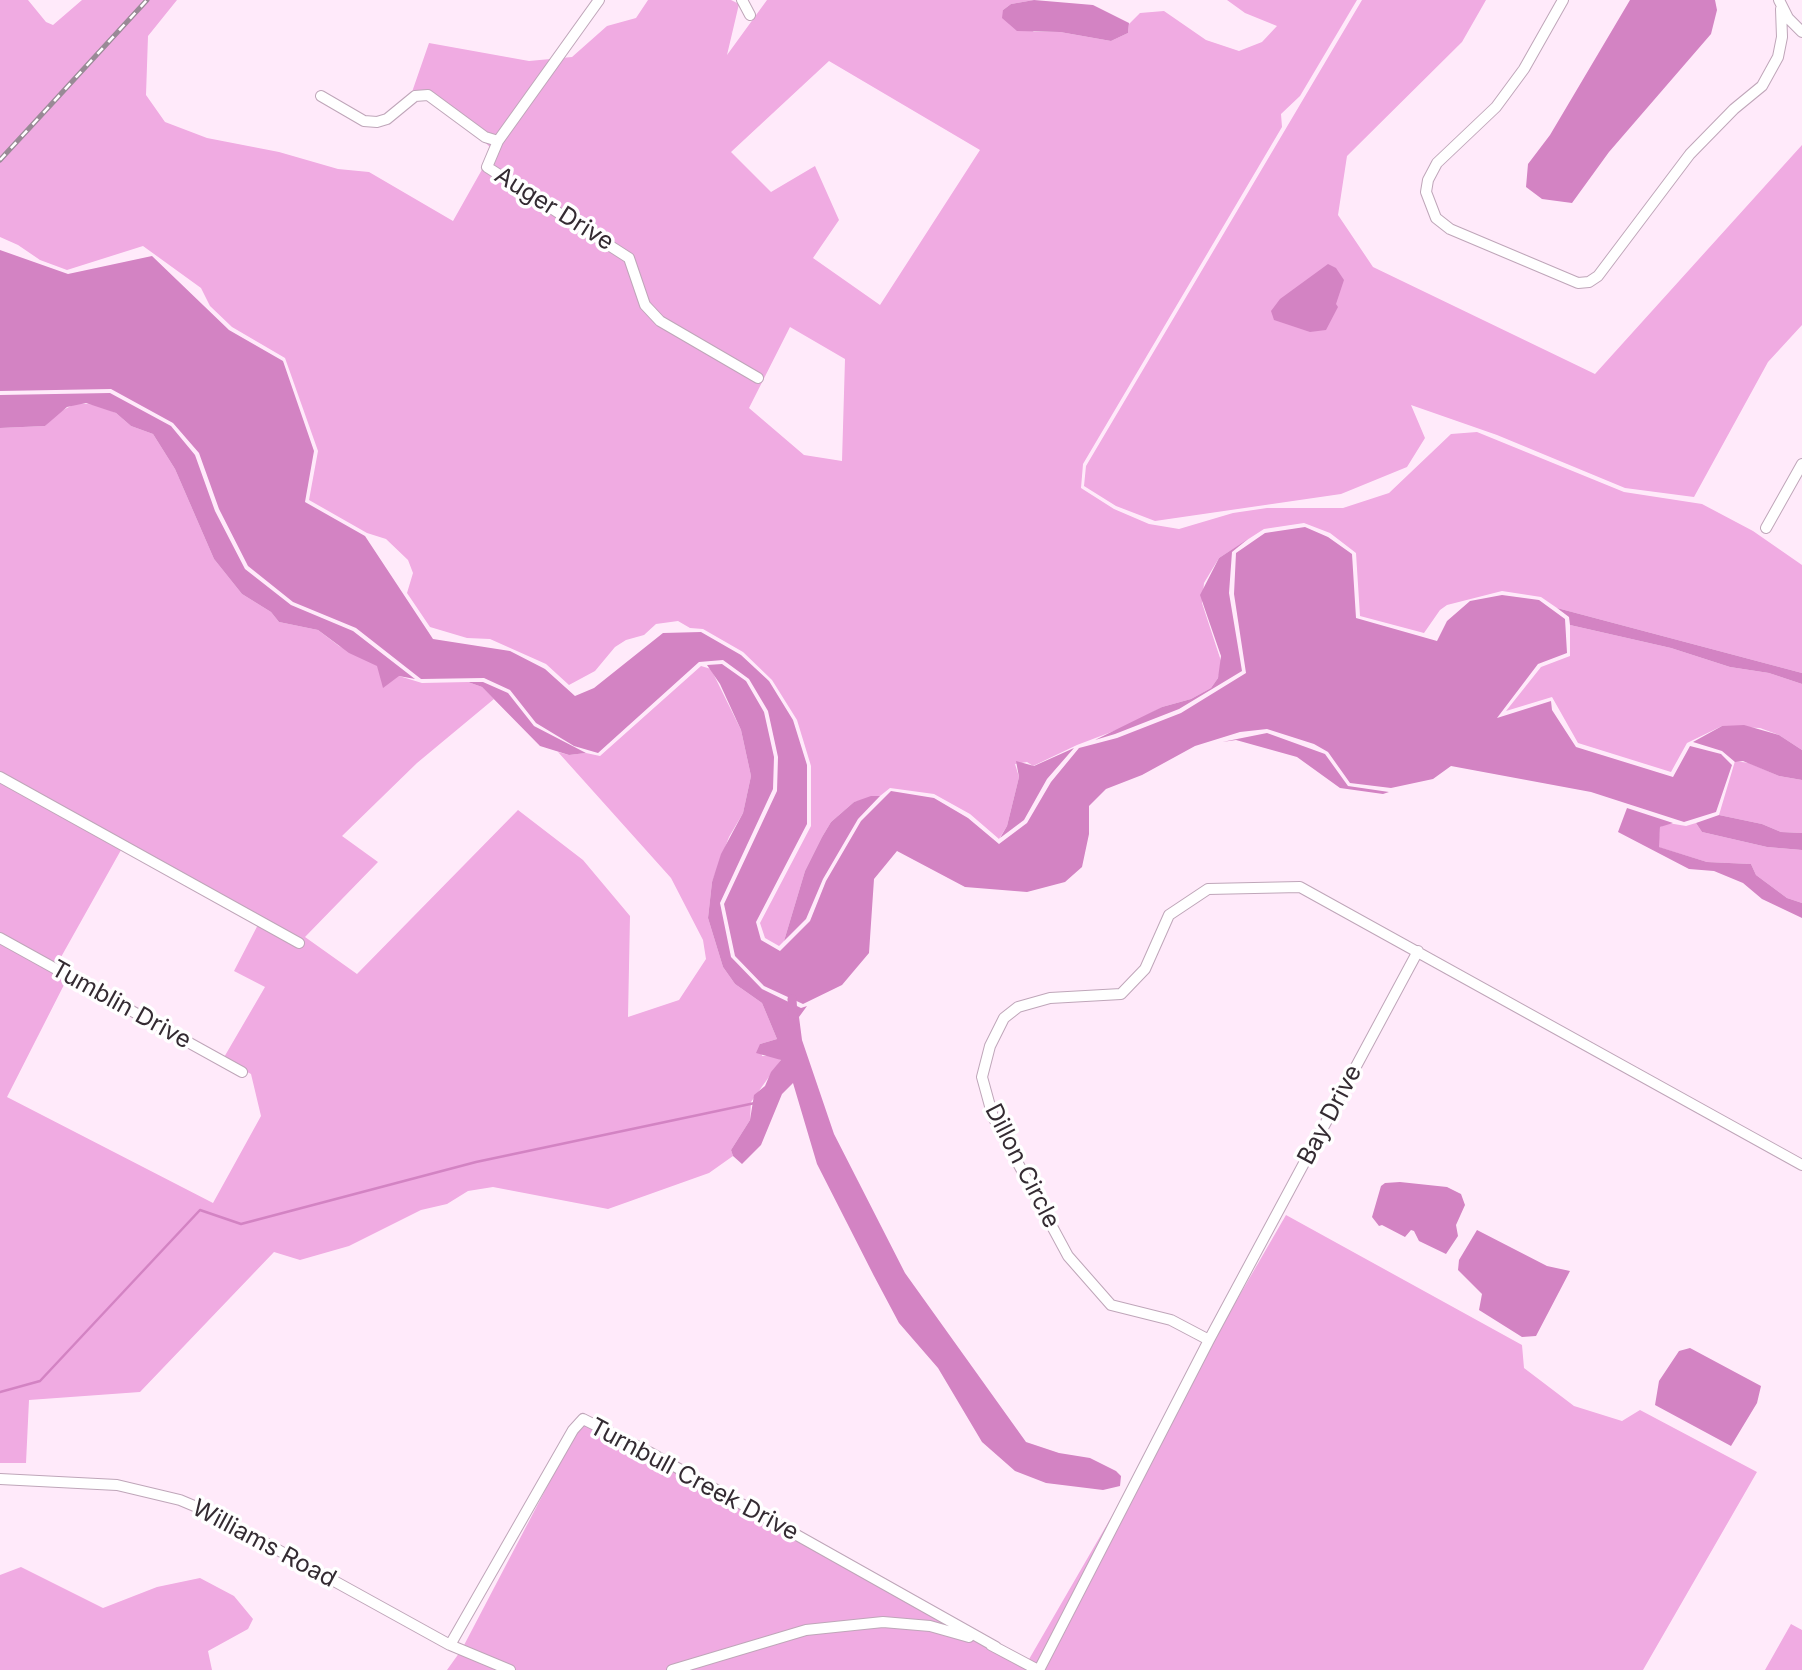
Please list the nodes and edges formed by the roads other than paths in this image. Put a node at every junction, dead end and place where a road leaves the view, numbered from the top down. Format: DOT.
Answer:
graph roads {
  1 [pos="599,0"];
  2 [pos="742,0"];
  3 [pos="1563,0"];
  4 [pos="1780,5"];
  5 [pos="750,15"];
  6 [pos="1802,32"];
  7 [pos="321,96"];
  8 [pos="498,141"];
  9 [pos="758,378"];
  10 [pos="1800,470"];
  11 [pos="1766,528"];
  12 [pos="0,777"];
  13 [pos="0,938"];
  14 [pos="299,943"];
  15 [pos="1418,951"];
  16 [pos="242,1072"];
  17 [pos="1802,1165"];
  18 [pos="1209,1340"];
  19 [pos="0,1479"];
  20 [pos="450,1645"];
  21 [pos="996,1647"];
  22 [pos="510,1670"];
  23 [pos="672,1670"];
  24 [pos="1038,1670"];
  1 -- 8 [label="street"];
  2 -- 5 [label="street"];
  3 -- 4 [label="street"];
  4 -- 6 [label="street"];
  7 -- 8 [label="street"];
  8 -- 9 [label="street, Auger Drive"];
  10 -- 11 [label="street"];
  12 -- 14 [label="street"];
  13 -- 16 [label="street, Tumblin Drive"];
  15 -- 17 [label="street"];
  15 -- 18 [label="street, Bay Drive"];
  15 -- 18 [label="street, Dillon Circle"];
  18 -- 24 [label="street, Bay Drive"];
  19 -- 20 [label="street, Williams Road"];
  20 -- 21 [label="street, Turnbull Creek Drive"];
  20 -- 22 [label="street, Williams Road"];
  21 -- 23 [label="street"];
  21 -- 24 [label="street"];
}
